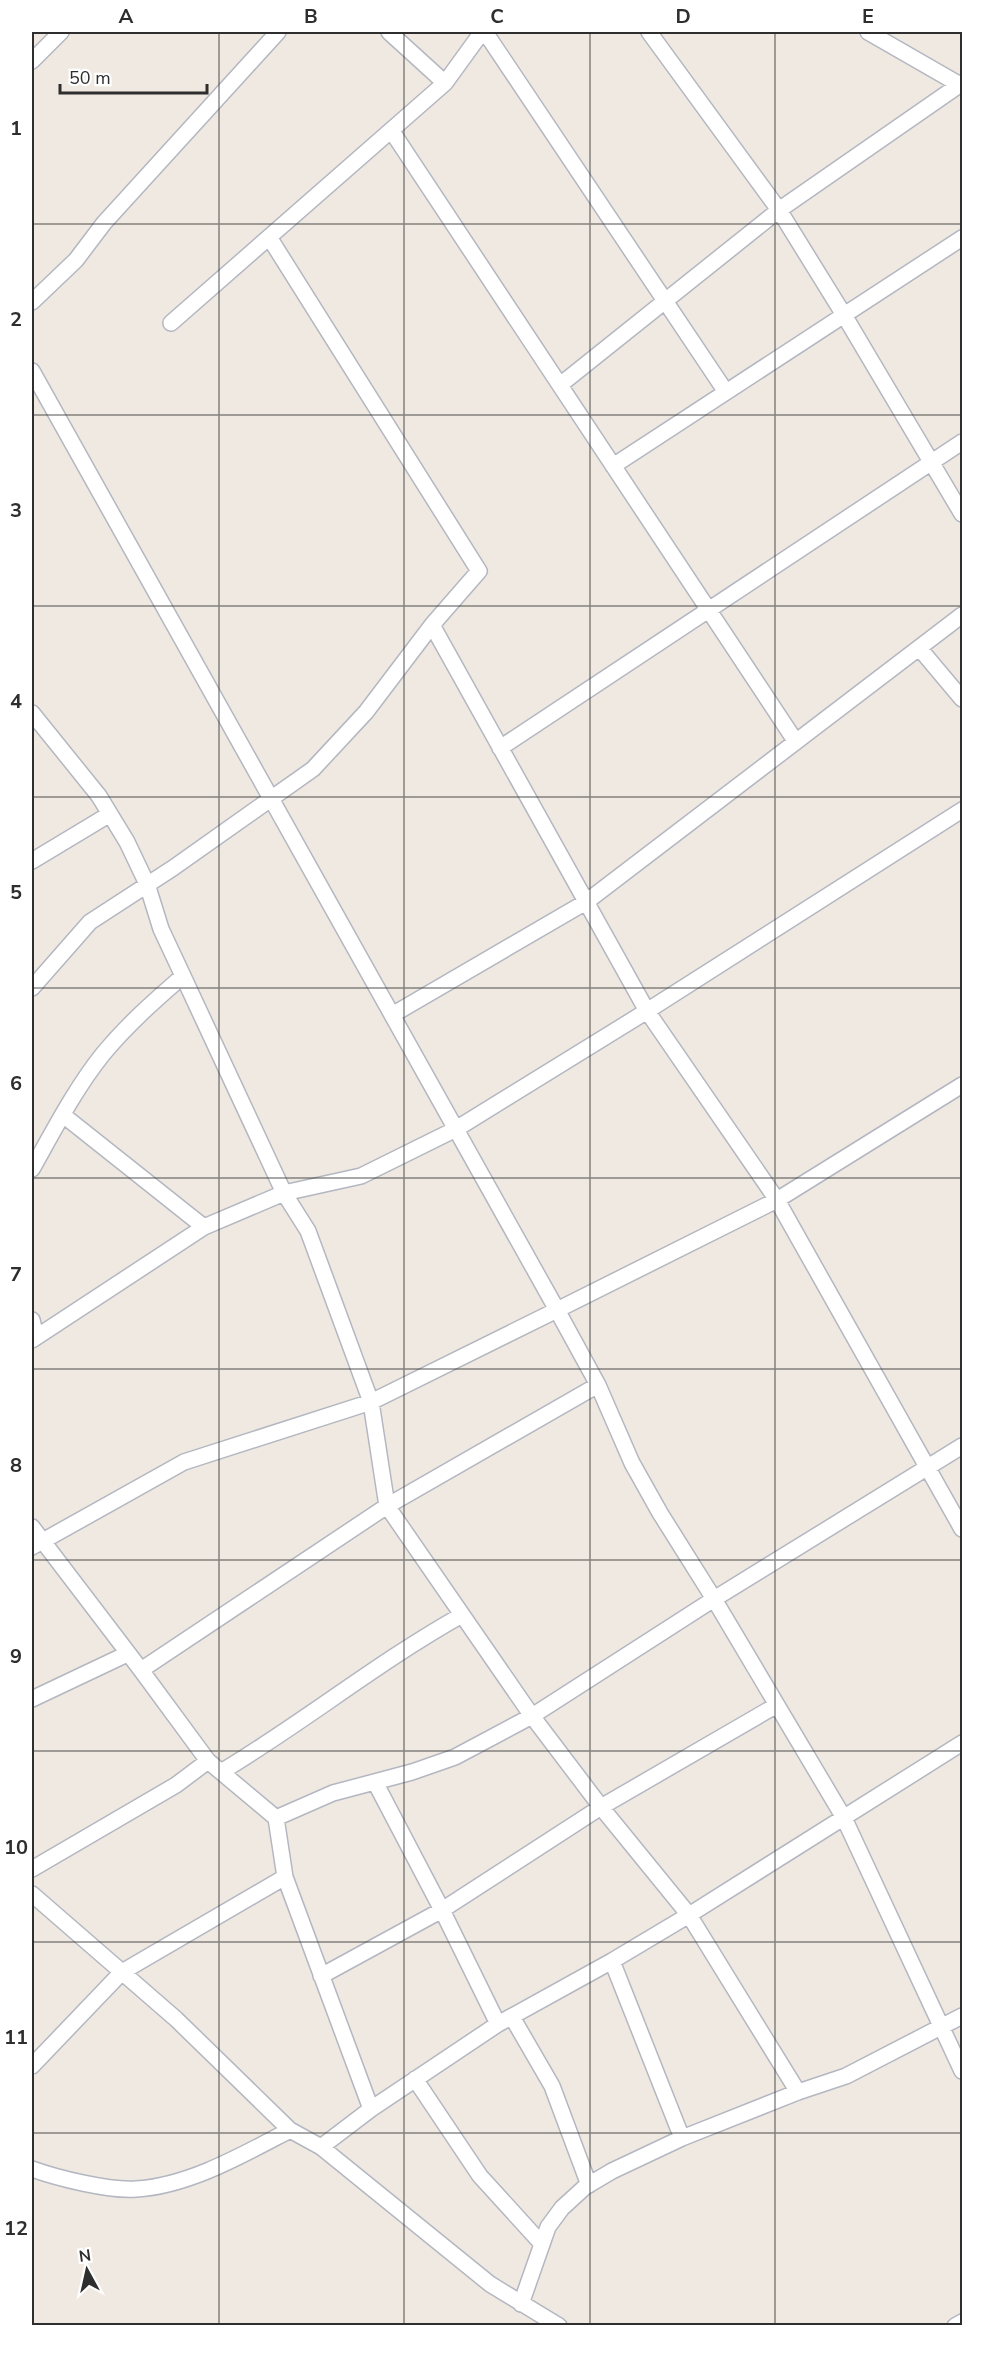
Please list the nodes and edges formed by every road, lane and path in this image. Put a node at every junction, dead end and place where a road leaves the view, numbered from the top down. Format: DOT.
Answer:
graph roads {
  1 [pos="61,32"];
  2 [pos="278,32"];
  3 [pos="389,32"];
  4 [pos="483,32"];
  5 [pos="649,32"];
  6 [pos="868,32"];
  7 [pos="32,61"];
  8 [pos="445,83"];
  9 [pos="962,84"];
  10 [pos="391,130"];
  11 [pos="779,210"];
  12 [pos="269,237"];
  13 [pos="963,238"];
  14 [pos="665,300"];
  15 [pos="32,302"];
  16 [pos="844,315"];
  17 [pos="171,323"];
  18 [pos="32,371"];
  19 [pos="560,385"];
  20 [pos="726,392"];
  21 [pos="963,442"];
  22 [pos="932,462"];
  23 [pos="613,465"];
  24 [pos="963,514"];
  25 [pos="709,610"];
  26 [pos="963,615"];
  27 [pos="432,625"];
  28 [pos="920,648"];
  29 [pos="963,699"];
  30 [pos="32,713"];
  31 [pos="796,742"];
  32 [pos="500,748"];
  33 [pos="272,800"];
  34 [pos="963,810"];
  35 [pos="110,814"];
  36 [pos="32,861"];
  37 [pos="147,884"];
  38 [pos="586,902"];
  39 [pos="183,976"];
  40 [pos="32,988"];
  41 [pos="647,1011"];
  42 [pos="392,1015"];
  43 [pos="963,1085"];
  44 [pos="63,1116"];
  45 [pos="456,1129"];
  46 [pos="32,1169"];
  47 [pos="285,1193"];
  48 [pos="777,1200"];
  49 [pos="204,1227"];
  50 [pos="557,1310"];
  51 [pos="32,1320"];
  52 [pos="34,1338"];
  53 [pos="598,1385"];
  54 [pos="371,1402"];
  55 [pos="963,1446"];
  56 [pos="928,1468"];
  57 [pos="387,1506"];
  58 [pos="32,1527"];
  59 [pos="963,1528"];
  60 [pos="37,1543"];
  61 [pos="714,1599"];
  62 [pos="462,1615"];
  63 [pos="127,1654"];
  64 [pos="141,1670"];
  65 [pos="32,1699"];
  66 [pos="777,1706"];
  67 [pos="532,1716"];
  68 [pos="963,1743"];
  69 [pos="208,1761"];
  70 [pos="220,1772"];
  71 [pos="375,1782"];
  72 [pos="601,1807"];
  73 [pos="276,1818"];
  74 [pos="844,1818"];
  75 [pos="32,1869"];
  76 [pos="285,1877"];
  77 [pos="32,1894"];
  78 [pos="442,1910"];
  79 [pos="689,1915"];
  80 [pos="612,1961"];
  81 [pos="122,1972"];
  82 [pos="321,1976"];
  83 [pos="963,2016"];
  84 [pos="505,2020"];
  85 [pos="943,2026"];
  86 [pos="32,2066"];
  87 [pos="963,2071"];
  88 [pos="415,2079"];
  89 [pos="798,2092"];
  90 [pos="371,2109"];
  91 [pos="290,2130"];
  92 [pos="682,2138"];
  93 [pos="321,2147"];
  94 [pos="32,2169"];
  95 [pos="589,2185"];
  96 [pos="541,2243"];
  97 [pos="521,2304"];
  98 [pos="963,2322"];
  99 [pos="559,2325"];
  100 [pos="955,2325"];
  1 -- 7 [label="street"];
  2 -- 15 [label="street"];
  3 -- 8 [label="street"];
  4 -- 8 [label="street"];
  4 -- 14 [label="street"];
  5 -- 11 [label="street"];
  6 -- 9 [label="street"];
  8 -- 10 [label="street"];
  9 -- 11 [label="street"];
  10 -- 12 [label="street"];
  10 -- 19 [label="street"];
  11 -- 14 [label="street"];
  11 -- 16 [label="street"];
  12 -- 17 [label="street"];
  12 -- 27 [label="street"];
  13 -- 16 [label="street"];
  14 -- 19 [label="street"];
  14 -- 20 [label="street"];
  16 -- 20 [label="street"];
  16 -- 22 [label="street"];
  18 -- 33 [label="street"];
  19 -- 23 [label="street"];
  20 -- 23 [label="street"];
  21 -- 22 [label="street"];
  22 -- 24 [label="street"];
  22 -- 25 [label="street"];
  23 -- 25 [label="street"];
  25 -- 31 [label="street"];
  25 -- 32 [label="street"];
  26 -- 28 [label="street"];
  27 -- 32 [label="street"];
  27 -- 33 [label="street"];
  28 -- 29 [label="street"];
  28 -- 31 [label="street"];
  30 -- 35 [label="street"];
  31 -- 38 [label="street"];
  32 -- 38 [label="street"];
  33 -- 37 [label="street"];
  33 -- 42 [label="street"];
  34 -- 41 [label="street"];
  35 -- 36 [label="street"];
  35 -- 37 [label="street"];
  37 -- 39 [label="street"];
  37 -- 40 [label="street"];
  38 -- 41 [label="street"];
  38 -- 42 [label="street"];
  39 -- 44 [label="street"];
  39 -- 47 [label="street"];
  41 -- 45 [label="street"];
  41 -- 48 [label="street"];
  42 -- 45 [label="street"];
  43 -- 48 [label="street"];
  44 -- 46 [label="street"];
  44 -- 49 [label="street"];
  45 -- 47 [label="street"];
  45 -- 50 [label="street"];
  47 -- 49 [label="street"];
  47 -- 54 [label="street"];
  48 -- 50 [label="street"];
  48 -- 56 [label="street"];
  49 -- 52 [label="street"];
  50 -- 53 [label="street"];
  50 -- 54 [label="street"];
  51 -- 52 [label="street"];
  53 -- 57 [label="street"];
  53 -- 61 [label="street"];
  54 -- 57 [label="street"];
  54 -- 60 [label="street"];
  55 -- 56 [label="street"];
  56 -- 59 [label="street"];
  56 -- 61 [label="street"];
  57 -- 62 [label="street"];
  57 -- 64 [label="street"];
  58 -- 60 [label="street"];
  60 -- 63 [label="street"];
  61 -- 66 [label="street"];
  61 -- 67 [label="street"];
  62 -- 67 [label="street"];
  62 -- 70 [label="street"];
  63 -- 64 [label="street"];
  63 -- 65 [label="street"];
  64 -- 69 [label="street"];
  66 -- 72 [label="street"];
  66 -- 74 [label="street"];
  67 -- 71 [label="street"];
  67 -- 72 [label="street"];
  68 -- 74 [label="street"];
  69 -- 70 [label="street"];
  69 -- 75 [label="street"];
  70 -- 73 [label="street"];
  71 -- 73 [label="street"];
  71 -- 78 [label="street"];
  72 -- 78 [label="street"];
  72 -- 79 [label="street"];
  73 -- 76 [label="street"];
  74 -- 79 [label="street"];
  74 -- 85 [label="street"];
  76 -- 81 [label="street"];
  76 -- 82 [label="street"];
  77 -- 81 [label="street"];
  78 -- 82 [label="street"];
  78 -- 84 [label="street"];
  79 -- 80 [label="street"];
  79 -- 89 [label="street"];
  80 -- 84 [label="street"];
  80 -- 92 [label="street"];
  81 -- 86 [label="street"];
  81 -- 91 [label="street"];
  82 -- 90 [label="street"];
  83 -- 85 [label="street"];
  84 -- 88 [label="street"];
  84 -- 95 [label="street"];
  85 -- 87 [label="street"];
  85 -- 89 [label="street"];
  88 -- 90 [label="street"];
  88 -- 96 [label="street"];
  89 -- 92 [label="street"];
  90 -- 93 [label="street"];
  91 -- 93 [label="street"];
  91 -- 94 [label="street"];
  92 -- 95 [label="street"];
  93 -- 97 [label="street"];
  95 -- 96 [label="street"];
  96 -- 97 [label="street"];
  97 -- 99 [label="street"];
  98 -- 100 [label="street"];
}
